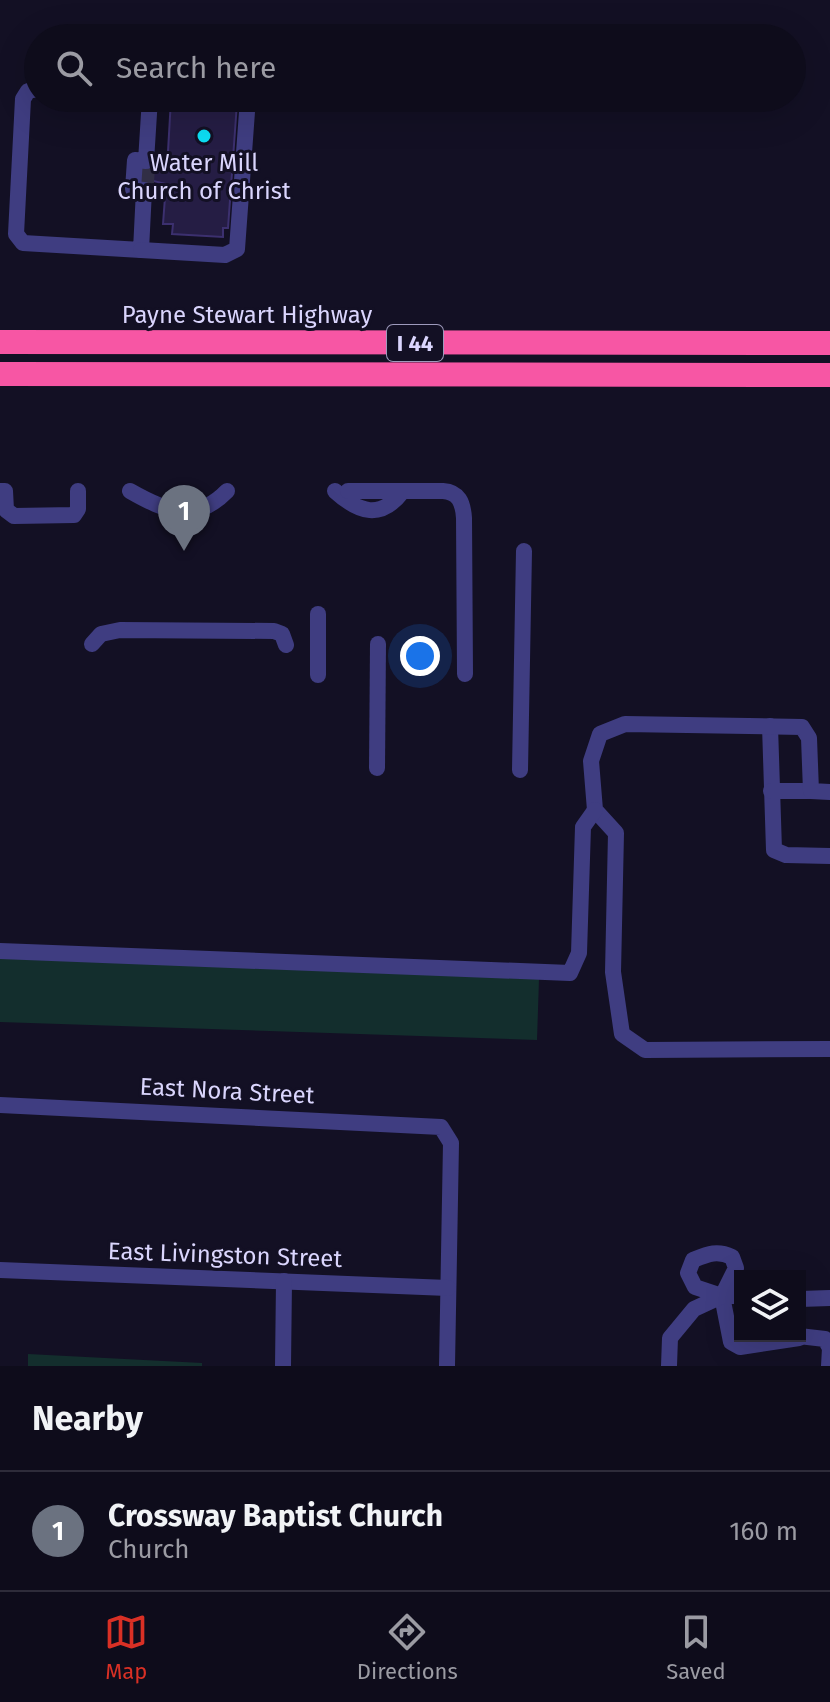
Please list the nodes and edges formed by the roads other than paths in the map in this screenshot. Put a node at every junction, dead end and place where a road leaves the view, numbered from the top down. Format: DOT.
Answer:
graph roads {
  1 [pos="24,97"];
  2 [pos="149,112"];
  3 [pos="247,112"];
  4 [pos="0,180"];
  5 [pos="19,183"];
  6 [pos="141,250"];
  7 [pos="0,342"];
  8 [pos="830,343"];
  9 [pos="0,374"];
  10 [pos="830,375"];
  11 [pos="2,491"];
  12 [pos="78,491"];
  13 [pos="130,491"];
  14 [pos="227,491"];
  15 [pos="341,491"];
  16 [pos="524,551"];
  17 [pos="318,614"];
  18 [pos="92,644"];
  19 [pos="378,644"];
  20 [pos="286,645"];
  21 [pos="465,674"];
  22 [pos="318,675"];
  23 [pos="770,726"];
  24 [pos="377,768"];
  25 [pos="520,770"];
  26 [pos="771,791"];
  27 [pos="811,791"];
  28 [pos="830,792"];
  29 [pos="595,810"];
  30 [pos="830,856"];
  31 [pos="0,951"];
  32 [pos="830,1049"];
  33 [pos="0,1105"];
  34 [pos="0,1270"];
  35 [pos="284,1281"];
  36 [pos="448,1288"];
  37 [pos="722,1296"];
  38 [pos="734,1296"];
  39 [pos="806,1298"];
  40 [pos="830,1298"];
  41 [pos="806,1338"];
  42 [pos="770,1342"];
  43 [pos="283,1366"];
  44 [pos="447,1366"];
  45 [pos="669,1366"];
  46 [pos="829,1366"];
  1 -- 5 [label="street"];
  2 -- 6 [label="street"];
  3 -- 6 [label="street"];
  4 -- 5 [label="street"];
  5 -- 6 [label="street"];
  7 -- 8 [label="highway, Payne Stewart Highway / I 44"];
  9 -- 10 [label="highway, I 44"];
  11 -- 12 [label="street"];
  13 -- 14 [label="street"];
  15 -- 21 [label="street"];
  16 -- 25 [label="street"];
  17 -- 22 [label="street"];
  18 -- 20 [label="street"];
  19 -- 24 [label="street"];
  23 -- 26 [label="street"];
  23 -- 27 [label="street"];
  23 -- 29 [label="street"];
  26 -- 27 [label="street"];
  26 -- 30 [label="street"];
  27 -- 28 [label="street"];
  29 -- 31 [label="street"];
  29 -- 32 [label="street"];
  33 -- 36 [label="street, East Nora Street"];
  34 -- 35 [label="street, East Livingston Street"];
  35 -- 36 [label="street, East Livingston Street"];
  35 -- 43 [label="street"];
  36 -- 44 [label="street"];
  37 -- 38 [label="street"];
  37 -- 42 [label="street"];
  37 -- 45 [label="street"];
  39 -- 40 [label="street"];
  41 -- 46 [label="street"];
}
